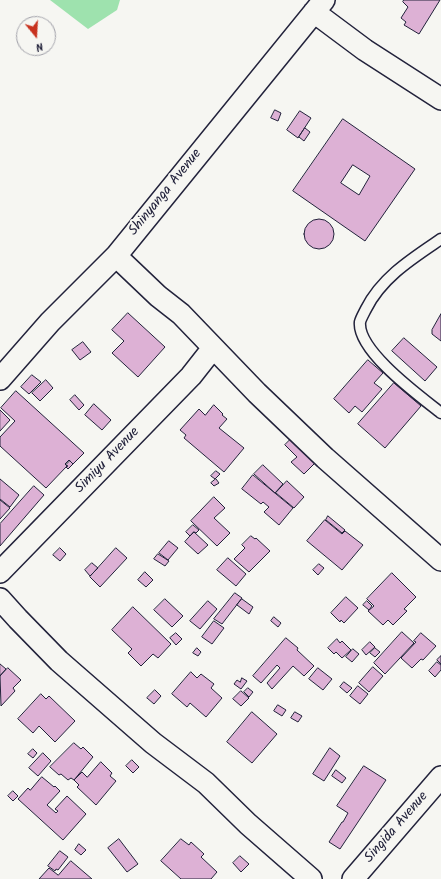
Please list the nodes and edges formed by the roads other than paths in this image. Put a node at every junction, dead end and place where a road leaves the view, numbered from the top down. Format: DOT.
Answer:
graph roads {
  1 [pos="319,6"];
  2 [pos="441,99"];
  3 [pos="441,239"];
  4 [pos="116,256"];
  5 [pos="213,348"];
  6 [pos="0,379"];
  7 [pos="441,413"];
  8 [pos="441,560"];
  9 [pos="0,572"];
  10 [pos="0,599"];
  11 [pos="441,777"];
  12 [pos="311,879"];
  13 [pos="352,879"];
  1 -- 2 [label="street"];
  1 -- 4 [label="street, Shinyanga Avenue"];
  3 -- 7 [label="lane"];
  4 -- 5 [label="street"];
  4 -- 6 [label="street, Shinyanga Avenue"];
  5 -- 8 [label="street"];
  5 -- 9 [label="street, Simiyu Avenue"];
  10 -- 12 [label="street"];
  11 -- 13 [label="street, Singida Avenue"];
}
